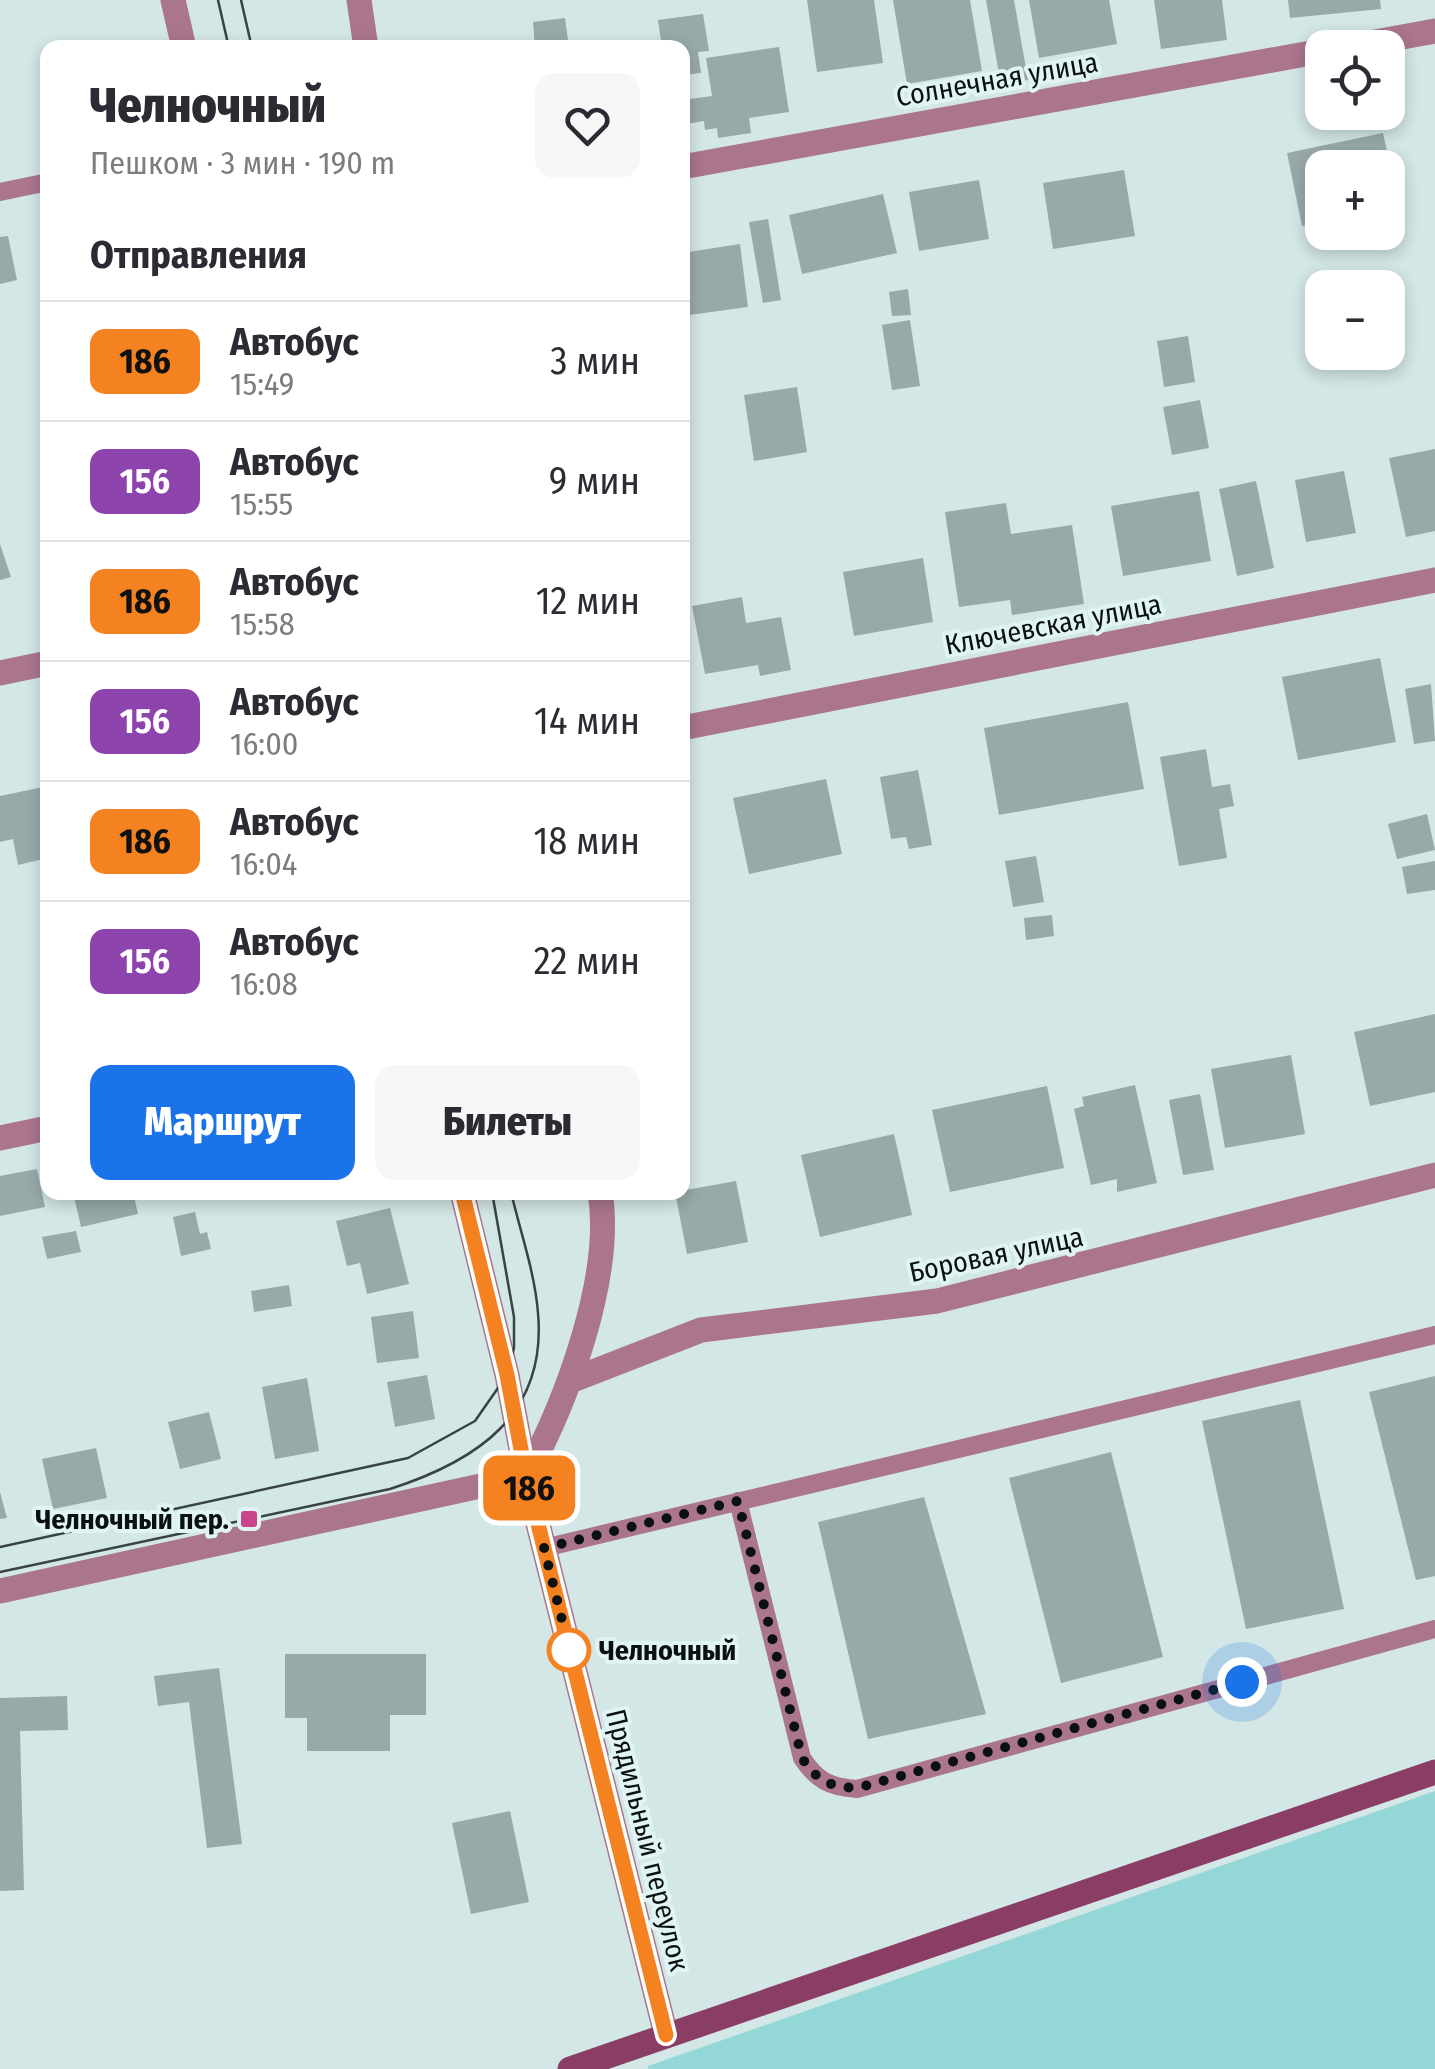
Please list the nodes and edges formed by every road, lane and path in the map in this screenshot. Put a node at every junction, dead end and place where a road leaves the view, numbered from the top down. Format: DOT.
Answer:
graph roads {
  1 [pos="173,0"];
  2 [pos="360,0"];
  3 [pos="1435,30"];
  4 [pos="1405,36"];
  5 [pos="182,40"];
  6 [pos="365,40"];
  7 [pos="1305,54"];
  8 [pos="690,166"];
  9 [pos="40,184"];
  10 [pos="0,192"];
  11 [pos="1435,580"];
  12 [pos="40,665"];
  13 [pos="0,673"];
  14 [pos="690,726"];
  15 [pos="40,1130"];
  16 [pos="0,1138"];
  17 [pos="1435,1175"];
  18 [pos="464,1200"];
  19 [pos="600,1200"];
  20 [pos="1435,1335"];
  21 [pos="570,1381"];
  22 [pos="526,1476"];
  23 [pos="738,1501"];
  24 [pos="544,1548"];
  25 [pos="0,1591"];
  26 [pos="1435,1630"];
  27 [pos="1435,1772"];
  28 [pos="666,2035"];
  29 [pos="570,2069"];
  1 -- 5 [label="street"];
  2 -- 6 [label="street"];
  3 -- 4 [label="street"];
  7 -- 8 [label="street, Солнечная улица"];
  9 -- 10 [label="lane"];
  11 -- 14 [label="street, Ключевская улица"];
  12 -- 13 [label="street"];
  15 -- 16 [label="street"];
  17 -- 21 [label="street, Боровая улица"];
  18 -- 22 [label="street, Прядильный переулок"];
  19 -- 21 [label="street"];
  20 -- 23 [label="lane"];
  21 -- 22 [label="street"];
  22 -- 24 [label="street, Прядильный переулок"];
  22 -- 25 [label="street"];
  23 -- 24 [label="lane"];
  23 -- 26 [label="lane"];
  24 -- 28 [label="street, Прядильный переулок"];
  27 -- 28 [label="main road"];
  28 -- 29 [label="main road"];
}
